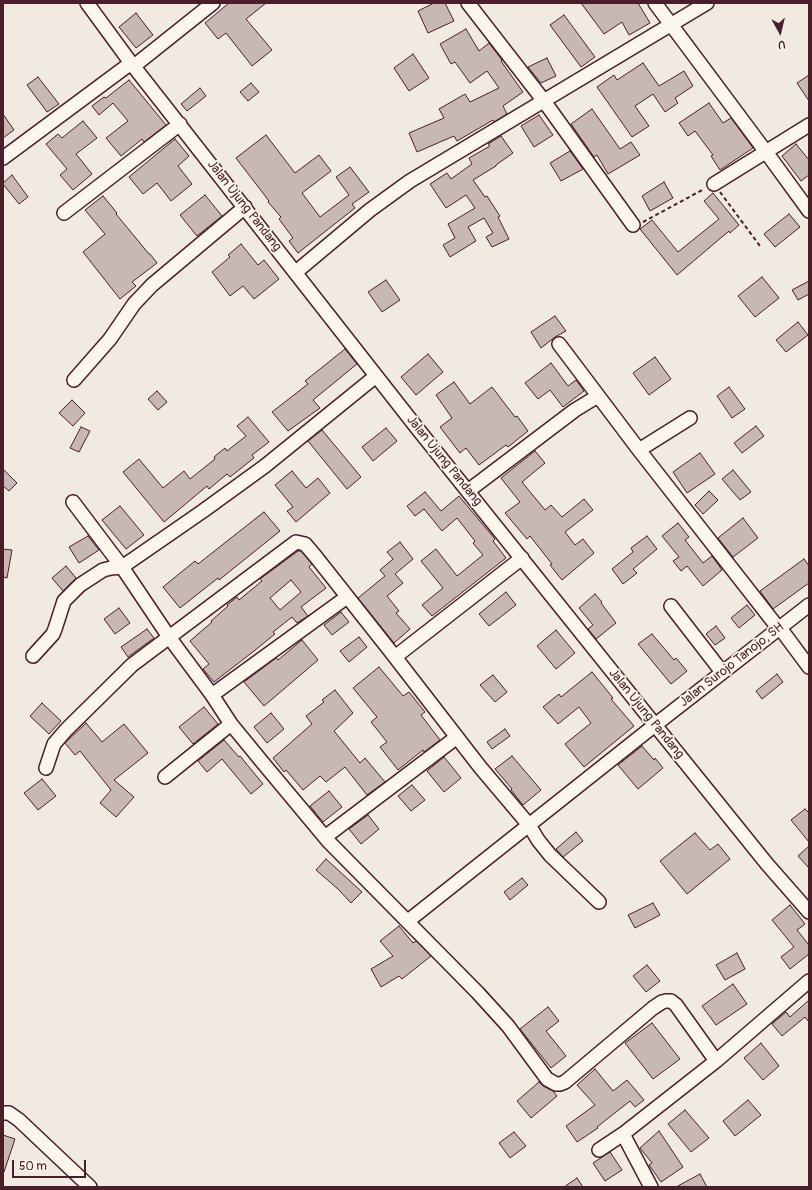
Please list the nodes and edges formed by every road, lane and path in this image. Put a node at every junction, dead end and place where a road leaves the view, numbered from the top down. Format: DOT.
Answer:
graph roads {
  1 [pos="87,3"];
  2 [pos="213,3"];
  3 [pos="468,3"];
  4 [pos="655,3"];
  5 [pos="707,3"];
  6 [pos="670,24"];
  7 [pos="133,64"];
  8 [pos="544,101"];
  9 [pos="180,124"];
  10 [pos="809,125"];
  11 [pos="766,152"];
  12 [pos="3,158"];
  13 [pos="714,184"];
  14 [pos="245,207"];
  15 [pos="809,211"];
  16 [pos="64,213"];
  17 [pos="633,225"];
  18 [pos="760,246"];
  19 [pos="296,272"];
  20 [pos="559,344"];
  21 [pos="376,376"];
  22 [pos="74,380"];
  23 [pos="598,396"];
  24 [pos="690,418"];
  25 [pos="639,450"];
  26 [pos="468,491"];
  27 [pos="73,502"];
  28 [pos="522,558"];
  29 [pos="122,567"];
  30 [pos="347,597"];
  31 [pos="809,605"];
  32 [pos="671,606"];
  33 [pos="779,628"];
  34 [pos="168,637"];
  35 [pos="33,656"];
  36 [pos="394,657"];
  37 [pos="809,667"];
  38 [pos="722,672"];
  39 [pos="212,695"];
  40 [pos="231,724"];
  41 [pos="655,725"];
  42 [pos="457,737"];
  43 [pos="46,768"];
  44 [pos="166,777"];
  45 [pos="529,825"];
  46 [pos="324,837"];
  47 [pos="599,902"];
  48 [pos="809,912"];
  49 [pos="408,922"];
  50 [pos="809,981"];
  51 [pos="716,1061"];
  52 [pos="3,1112"];
  53 [pos="623,1134"];
  54 [pos="599,1150"];
  55 [pos="90,1187"];
  56 [pos="652,1187"];
  1 -- 7 [label="street, Jalan Ujung Pandang"];
  2 -- 7 [label="street"];
  3 -- 8 [label="street"];
  4 -- 6 [label="street"];
  5 -- 6 [label="street"];
  6 -- 8 [label="street"];
  6 -- 11 [label="street"];
  7 -- 9 [label="street, Jalan Ujung Pandang"];
  7 -- 12 [label="street"];
  8 -- 17 [label="street"];
  8 -- 19 [label="street"];
  9 -- 14 [label="street, Jalan Ujung Pandang"];
  9 -- 16 [label="street"];
  10 -- 11 [label="street"];
  11 -- 13 [label="street"];
  11 -- 15 [label="street"];
  13 -- 17 [label="path"];
  13 -- 18 [label="path"];
  14 -- 19 [label="street, Jalan Ujung Pandang"];
  14 -- 22 [label="street"];
  19 -- 21 [label="street, Jalan Ujung Pandang"];
  20 -- 23 [label="street"];
  21 -- 26 [label="street, Jalan Ujung Pandang"];
  21 -- 29 [label="street"];
  23 -- 25 [label="street"];
  23 -- 26 [label="street"];
  24 -- 25 [label="street"];
  25 -- 33 [label="street"];
  26 -- 28 [label="street, Jalan Ujung Pandang"];
  27 -- 29 [label="street"];
  28 -- 36 [label="street"];
  28 -- 41 [label="street, Jalan Ujung Pandang"];
  29 -- 34 [label="street"];
  29 -- 35 [label="street"];
  30 -- 34 [label="street"];
  30 -- 36 [label="street"];
  30 -- 39 [label="street"];
  31 -- 33 [label="street, Jalan Surojo Tanojo, SH"];
  32 -- 38 [label="street"];
  33 -- 37 [label="street"];
  33 -- 38 [label="street, Jalan Surojo Tanojo, SH"];
  34 -- 39 [label="street"];
  34 -- 43 [label="street"];
  36 -- 42 [label="street"];
  38 -- 41 [label="street, Jalan Surojo Tanojo, SH"];
  39 -- 40 [label="street"];
  40 -- 44 [label="street"];
  40 -- 46 [label="street"];
  41 -- 45 [label="street, Jalan Surojo Tanojo, SH"];
  41 -- 48 [label="street, Jalan Ujung Pandang"];
  42 -- 45 [label="street"];
  42 -- 46 [label="street"];
  45 -- 47 [label="street"];
  45 -- 49 [label="street, Jalan Surojo Tanojo, SH"];
  46 -- 49 [label="street"];
  49 -- 51 [label="street"];
  50 -- 51 [label="street"];
  51 -- 53 [label="street"];
  52 -- 55 [label="street"];
  53 -- 54 [label="street"];
  53 -- 56 [label="street"];
}
